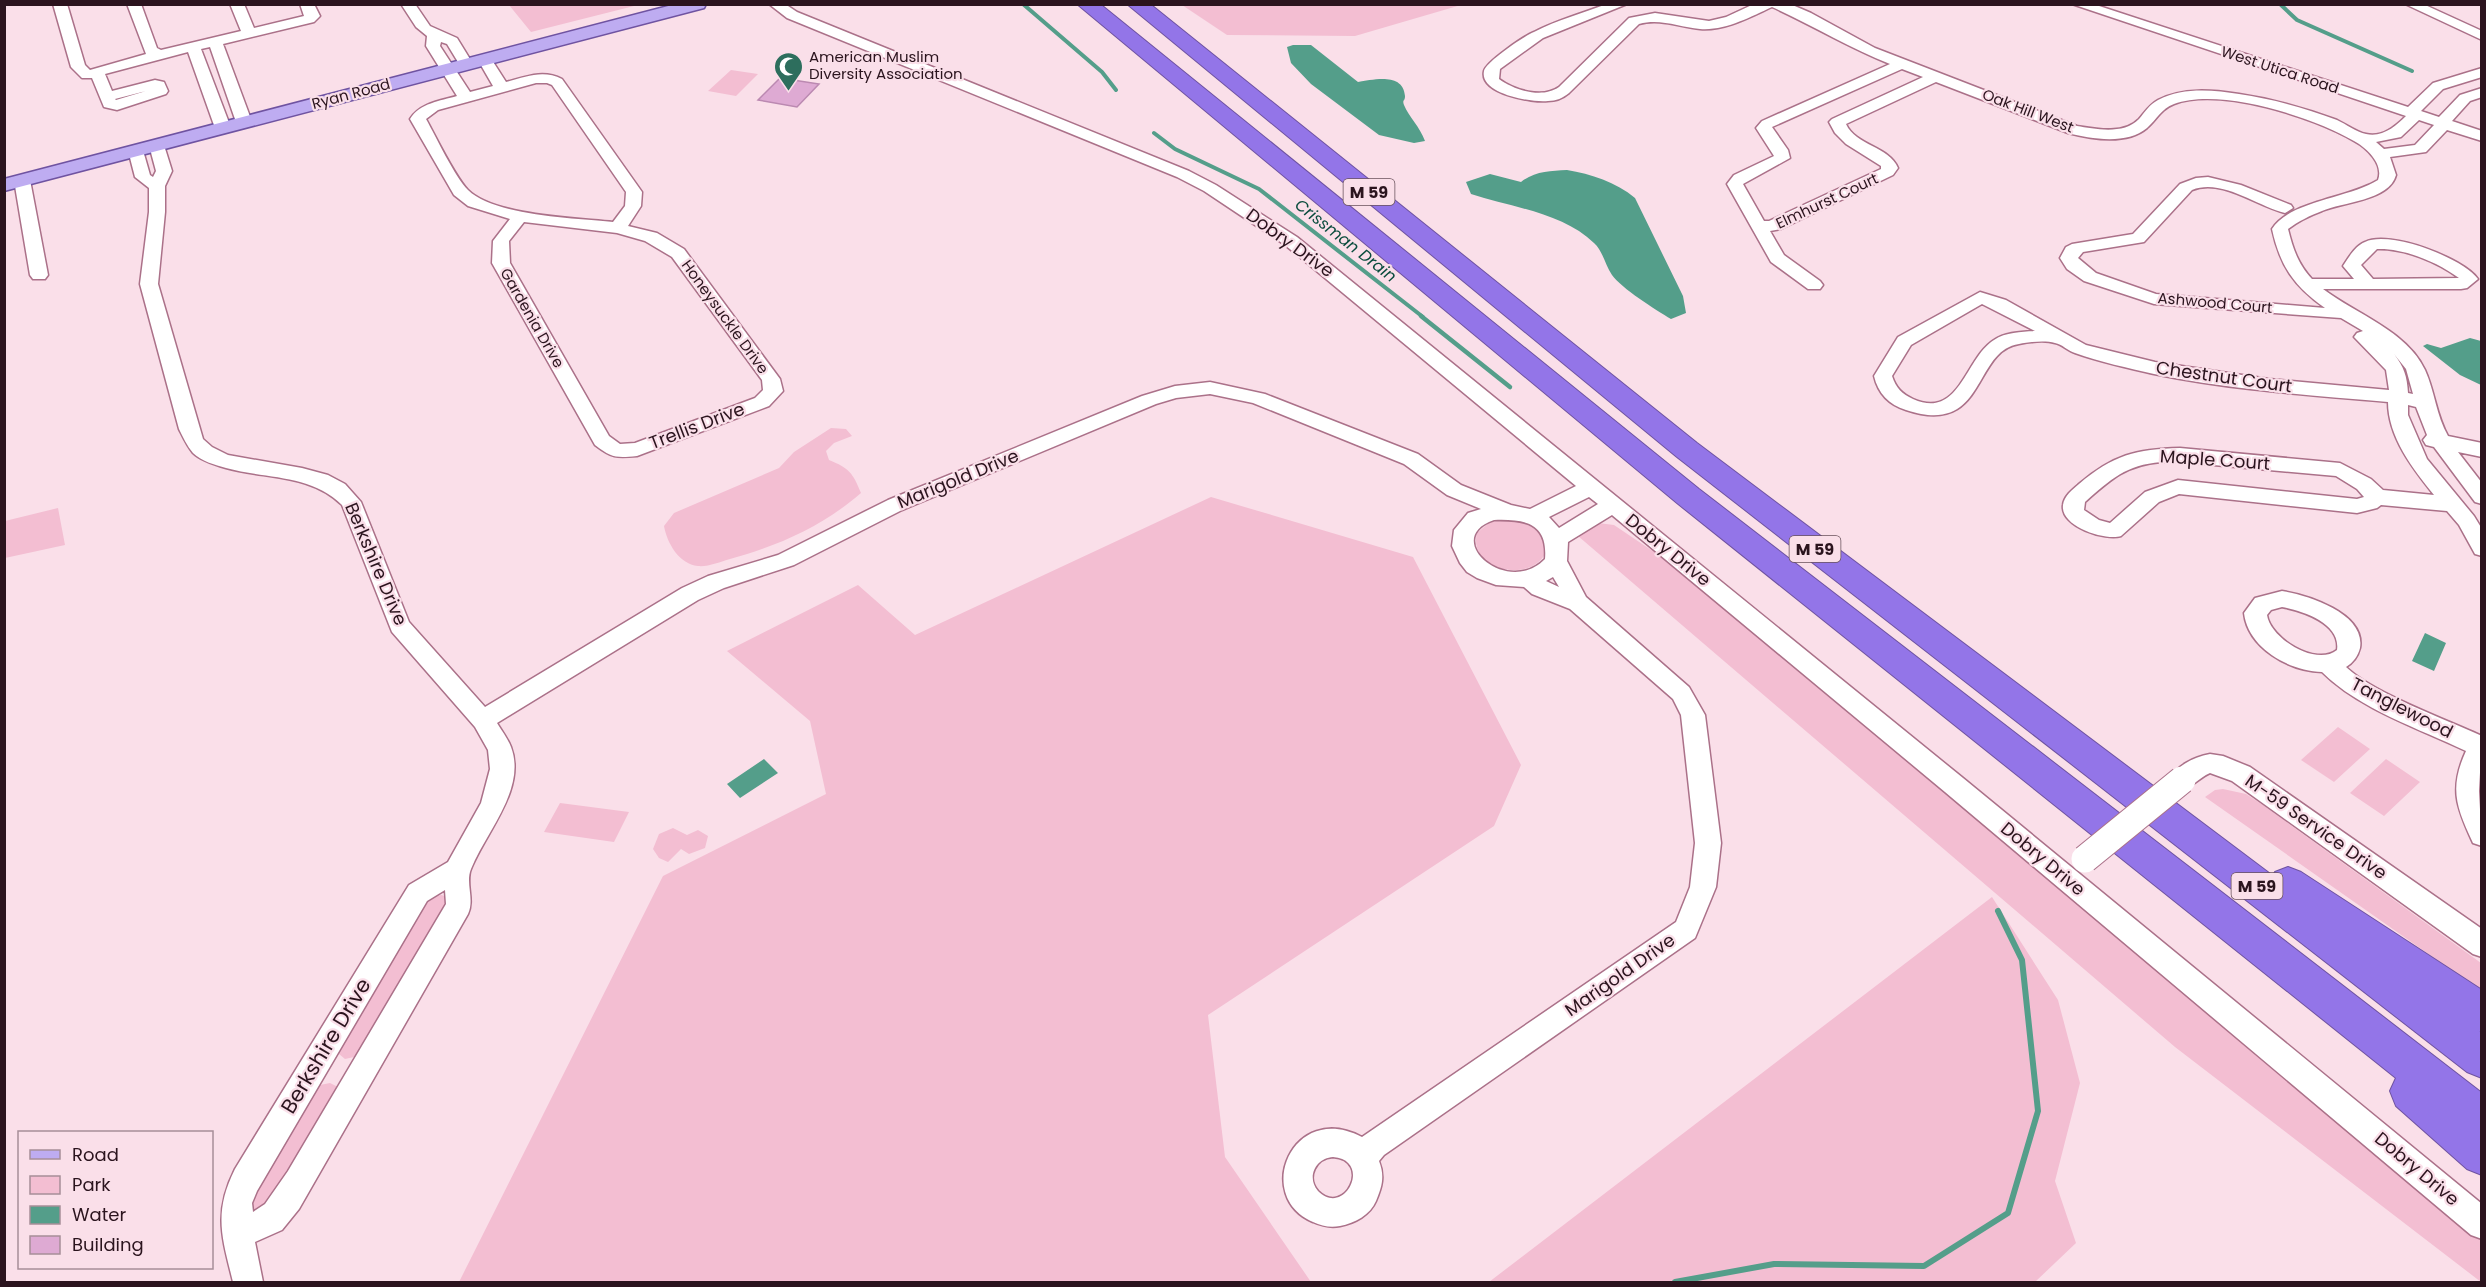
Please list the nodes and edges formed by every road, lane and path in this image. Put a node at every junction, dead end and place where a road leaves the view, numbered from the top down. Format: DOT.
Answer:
graph roads {
  1 [pos="60,4"];
  2 [pos="134,4"];
  3 [pos="237,4"];
  4 [pos="307,4"];
  5 [pos="408,4"];
  6 [pos="698,4"];
  7 [pos="775,4"];
  8 [pos="1087,4"];
  9 [pos="1137,4"];
  10 [pos="1621,4"];
  11 [pos="1767,4"];
  12 [pos="1777,4"];
  13 [pos="2078,4"];
  14 [pos="2411,4"];
  15 [pos="247,34"];
  16 [pos="2481,36"];
  17 [pos="216,43"];
  18 [pos="194,48"];
  19 [pos="161,54"];
  20 [pos="1903,63"];
  21 [pos="466,64"];
  22 [pos="97,72"];
  23 [pos="2481,72"];
  24 [pos="1937,76"];
  25 [pos="502,88"];
  26 [pos="2481,92"];
  27 [pos="106,97"];
  28 [pos="466,98"];
  29 [pos="2413,114"];
  30 [pos="244,122"];
  31 [pos="2443,123"];
  32 [pos="223,128"];
  33 [pos="2481,136"];
  34 [pos="2364,140"];
  35 [pos="157,145"];
  36 [pos="136,150"];
  37 [pos="2380,154"];
  38 [pos="13,182"];
  39 [pos="157,186"];
  40 [pos="2284,216"];
  41 [pos="520,217"];
  42 [pos="1758,225"];
  43 [pos="618,228"];
  44 [pos="39,275"];
  45 [pos="2307,284"];
  46 [pos="2368,284"];
  47 [pos="1815,285"];
  48 [pos="2333,309"];
  49 [pos="2055,337"];
  50 [pos="773,391"];
  51 [pos="2398,397"];
  52 [pos="2424,402"];
  53 [pos="2407,435"];
  54 [pos="2441,441"];
  55 [pos="2481,450"];
  56 [pos="616,451"];
  57 [pos="1591,487"];
  58 [pos="1454,490"];
  59 [pos="2377,497"];
  60 [pos="2481,497"];
  61 [pos="2449,501"];
  62 [pos="2481,502"];
  63 [pos="1613,505"];
  64 [pos="1506,511"];
  65 [pos="1532,517"];
  66 [pos="1469,524"];
  67 [pos="2481,549"];
  68 [pos="1557,550"];
  69 [pos="1529,579"];
  70 [pos="1578,603"];
  71 [pos="2328,663"];
  72 [pos="2032,715"];
  73 [pos="483,720"];
  74 [pos="2481,744"];
  75 [pos="2481,834"];
  76 [pos="457,870"];
  77 [pos="2062,875"];
  78 [pos="2199,898"];
  79 [pos="2481,945"];
  80 [pos="2481,1013"];
  81 [pos="2481,1058"];
  82 [pos="2481,1120"];
  83 [pos="2481,1154"];
  84 [pos="1362,1158"];
  85 [pos="236,1210"];
  86 [pos="273,1218"];
  87 [pos="2481,1224"];
  88 [pos="247,1277"];
  1 -- 22 [label="street"];
  2 -- 19 [label="street"];
  3 -- 15 [label="street"];
  4 -- 15 [label="street"];
  5 -- 21 [label="street"];
  6 -- 21 [label="main road, Ryan Road"];
  7 -- 57 [label="street, Dobry Drive"];
  8 -- 78 [label="highway, M 59"];
  9 -- 72 [label="highway, M 59"];
  10 -- 11 [label="street"];
  12 -- 20 [label="street, Oak Hill West"];
  13 -- 29 [label="street, West Utica Road"];
  14 -- 16 [label="street"];
  15 -- 17 [label="street"];
  17 -- 18 [label="street"];
  17 -- 30 [label="street"];
  18 -- 19 [label="street"];
  18 -- 32 [label="street"];
  19 -- 22 [label="street"];
  20 -- 24 [label="street, Oak Hill West"];
  20 -- 42 [label="street, Elmhurst Court"];
  21 -- 25 [label="street"];
  21 -- 28 [label="street"];
  21 -- 30 [label="main road, Ryan Road"];
  22 -- 27 [label="street"];
  23 -- 29 [label="street"];
  24 -- 34 [label="street, Oak Hill West"];
  24 -- 42 [label="street, Elmhurst Court"];
  25 -- 28 [label="street"];
  25 -- 43 [label="street"];
  26 -- 31 [label="street"];
  28 -- 41 [label="street"];
  29 -- 31 [label="street, West Utica Road"];
  29 -- 34 [label="street"];
  30 -- 32 [label="main road, Ryan Road"];
  31 -- 33 [label="street, West Utica Road"];
  31 -- 37 [label="street"];
  32 -- 35 [label="main road, Ryan Road"];
  34 -- 37 [label="street, Oak Hill West"];
  35 -- 36 [label="main road, Ryan Road"];
  35 -- 39 [label="street, Berkshire Drive"];
  36 -- 38 [label="main road, Ryan Road"];
  36 -- 39 [label="street"];
  37 -- 40 [label="street"];
  38 -- 44 [label="street"];
  39 -- 73 [label="street, Berkshire Drive"];
  40 -- 45 [label="street"];
  40 -- 48 [label="street, Ashwood Court"];
  41 -- 43 [label="street, Honeysuckle Drive"];
  41 -- 56 [label="street, Gardenia Drive"];
  42 -- 47 [label="street, Elmhurst Court"];
  43 -- 50 [label="street, Honeysuckle Drive"];
  45 -- 46 [label="street"];
  45 -- 48 [label="street"];
  46 -- 46 [label="street"];
  48 -- 51 [label="street"];
  48 -- 52 [label="street"];
  49 -- 49 [label="street, Chestnut Court"];
  49 -- 51 [label="street, Chestnut Court"];
  50 -- 56 [label="street, Trellis Drive"];
  51 -- 52 [label="street, Chestnut Court"];
  51 -- 53 [label="street"];
  52 -- 54 [label="street"];
  53 -- 54 [label="street"];
  53 -- 61 [label="street"];
  54 -- 55 [label="street"];
  54 -- 60 [label="street"];
  57 -- 63 [label="street, Dobry Drive"];
  57 -- 65 [label="street"];
  58 -- 64 [label="street, Marigold Drive"];
  58 -- 66 [label="street"];
  58 -- 73 [label="street, Marigold Drive"];
  59 -- 59 [label="street, Maple Court"];
  59 -- 61 [label="street, Maple Court"];
  61 -- 62 [label="street, Maple Court"];
  61 -- 67 [label="street"];
  63 -- 68 [label="street"];
  63 -- 77 [label="street, Dobry Drive"];
  64 -- 65 [label="street, Marigold Drive"];
  64 -- 66 [label="street, Marigold Drive"];
  65 -- 68 [label="street, Marigold Drive"];
  66 -- 69 [label="street, Marigold Drive"];
  68 -- 69 [label="street"];
  68 -- 70 [label="street, Marigold Drive"];
  69 -- 70 [label="street, Marigold Drive"];
  70 -- 84 [label="street, Marigold Drive"];
  71 -- 74 [label="street, Tanglewood"];
  72 -- 80 [label="highway"];
  72 -- 81 [label="highway, M 59"];
  73 -- 76 [label="street, Berkshire Drive"];
  74 -- 75 [label="street"];
  76 -- 85 [label="street, Berkshire Drive"];
  76 -- 86 [label="street, Berkshire Drive"];
  77 -- 79 [label="street, M-59 Service Drive, bridge"];
  77 -- 87 [label="street, Dobry Drive"];
  78 -- 82 [label="highway, M 59"];
  78 -- 83 [label="highway"];
  85 -- 86 [label="street"];
  85 -- 88 [label="street, Berkshire Drive"];
  86 -- 88 [label="street, Berkshire Drive"];
}
